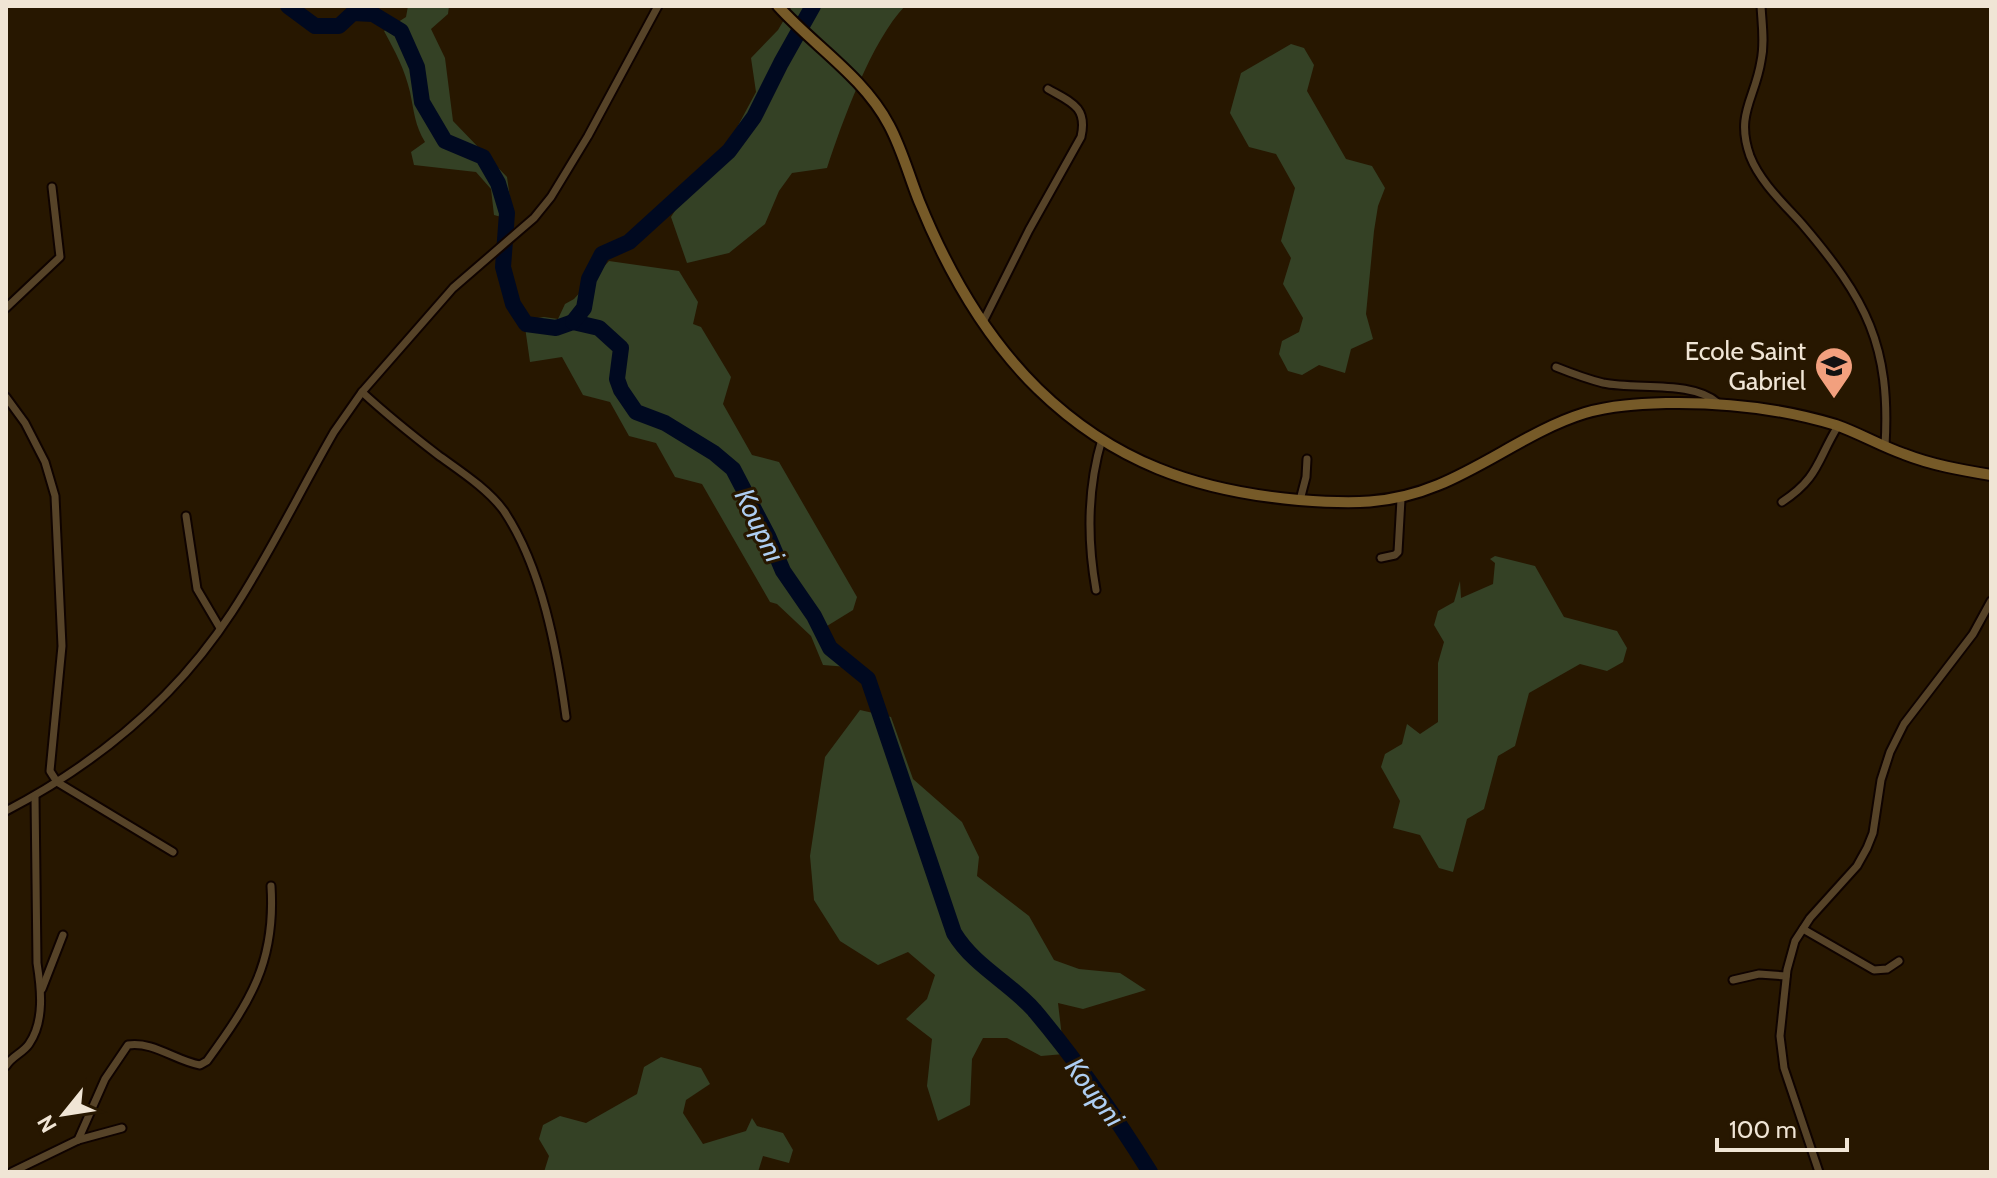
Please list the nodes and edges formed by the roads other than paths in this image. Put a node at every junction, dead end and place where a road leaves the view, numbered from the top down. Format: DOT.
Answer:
graph roads {
  1 [pos="658,6"];
  2 [pos="778,6"];
  3 [pos="1761,6"];
  4 [pos="1048,89"];
  5 [pos="52,187"];
  6 [pos="6,308"];
  7 [pos="983,322"];
  8 [pos="1556,367"];
  9 [pos="362,392"];
  10 [pos="6,397"];
  11 [pos="1718,403"];
  12 [pos="1838,426"];
  13 [pos="1102,439"];
  14 [pos="1885,446"];
  15 [pos="1307,459"];
  16 [pos="1991,475"];
  17 [pos="1401,499"];
  18 [pos="1300,500"];
  19 [pos="1782,502"];
  20 [pos="186,516"];
  21 [pos="1381,558"];
  22 [pos="1096,590"];
  23 [pos="1991,601"];
  24 [pos="220,628"];
  25 [pos="566,717"];
  26 [pos="57,782"];
  27 [pos="35,796"];
  28 [pos="6,811"];
  29 [pos="173,852"];
  30 [pos="271,886"];
  31 [pos="1803,929"];
  32 [pos="63,935"];
  33 [pos="1899,961"];
  34 [pos="1786,976"];
  35 [pos="1733,980"];
  36 [pos="41,990"];
  37 [pos="6,1066"];
  38 [pos="122,1128"];
  39 [pos="78,1140"];
  40 [pos="12,1172"];
  41 [pos="1819,1172"];
  1 -- 9 [label="street"];
  2 -- 7 [label="main road"];
  3 -- 14 [label="street"];
  4 -- 7 [label="street"];
  5 -- 6 [label="street"];
  7 -- 13 [label="main road"];
  8 -- 11 [label="street"];
  9 -- 24 [label="street"];
  9 -- 25 [label="street"];
  10 -- 26 [label="street"];
  11 -- 12 [label="main road"];
  11 -- 17 [label="main road"];
  12 -- 14 [label="main road"];
  12 -- 19 [label="street"];
  13 -- 18 [label="main road"];
  13 -- 22 [label="street"];
  14 -- 16 [label="main road"];
  15 -- 18 [label="street"];
  17 -- 18 [label="main road"];
  17 -- 21 [label="street"];
  20 -- 24 [label="street"];
  23 -- 31 [label="street"];
  24 -- 26 [label="street"];
  26 -- 27 [label="street"];
  26 -- 29 [label="street"];
  27 -- 28 [label="street"];
  27 -- 36 [label="street"];
  30 -- 39 [label="street"];
  31 -- 33 [label="street"];
  31 -- 34 [label="street"];
  32 -- 36 [label="street"];
  34 -- 35 [label="street"];
  34 -- 41 [label="street"];
  36 -- 37 [label="street"];
  38 -- 39 [label="street"];
  39 -- 40 [label="street"];
}
